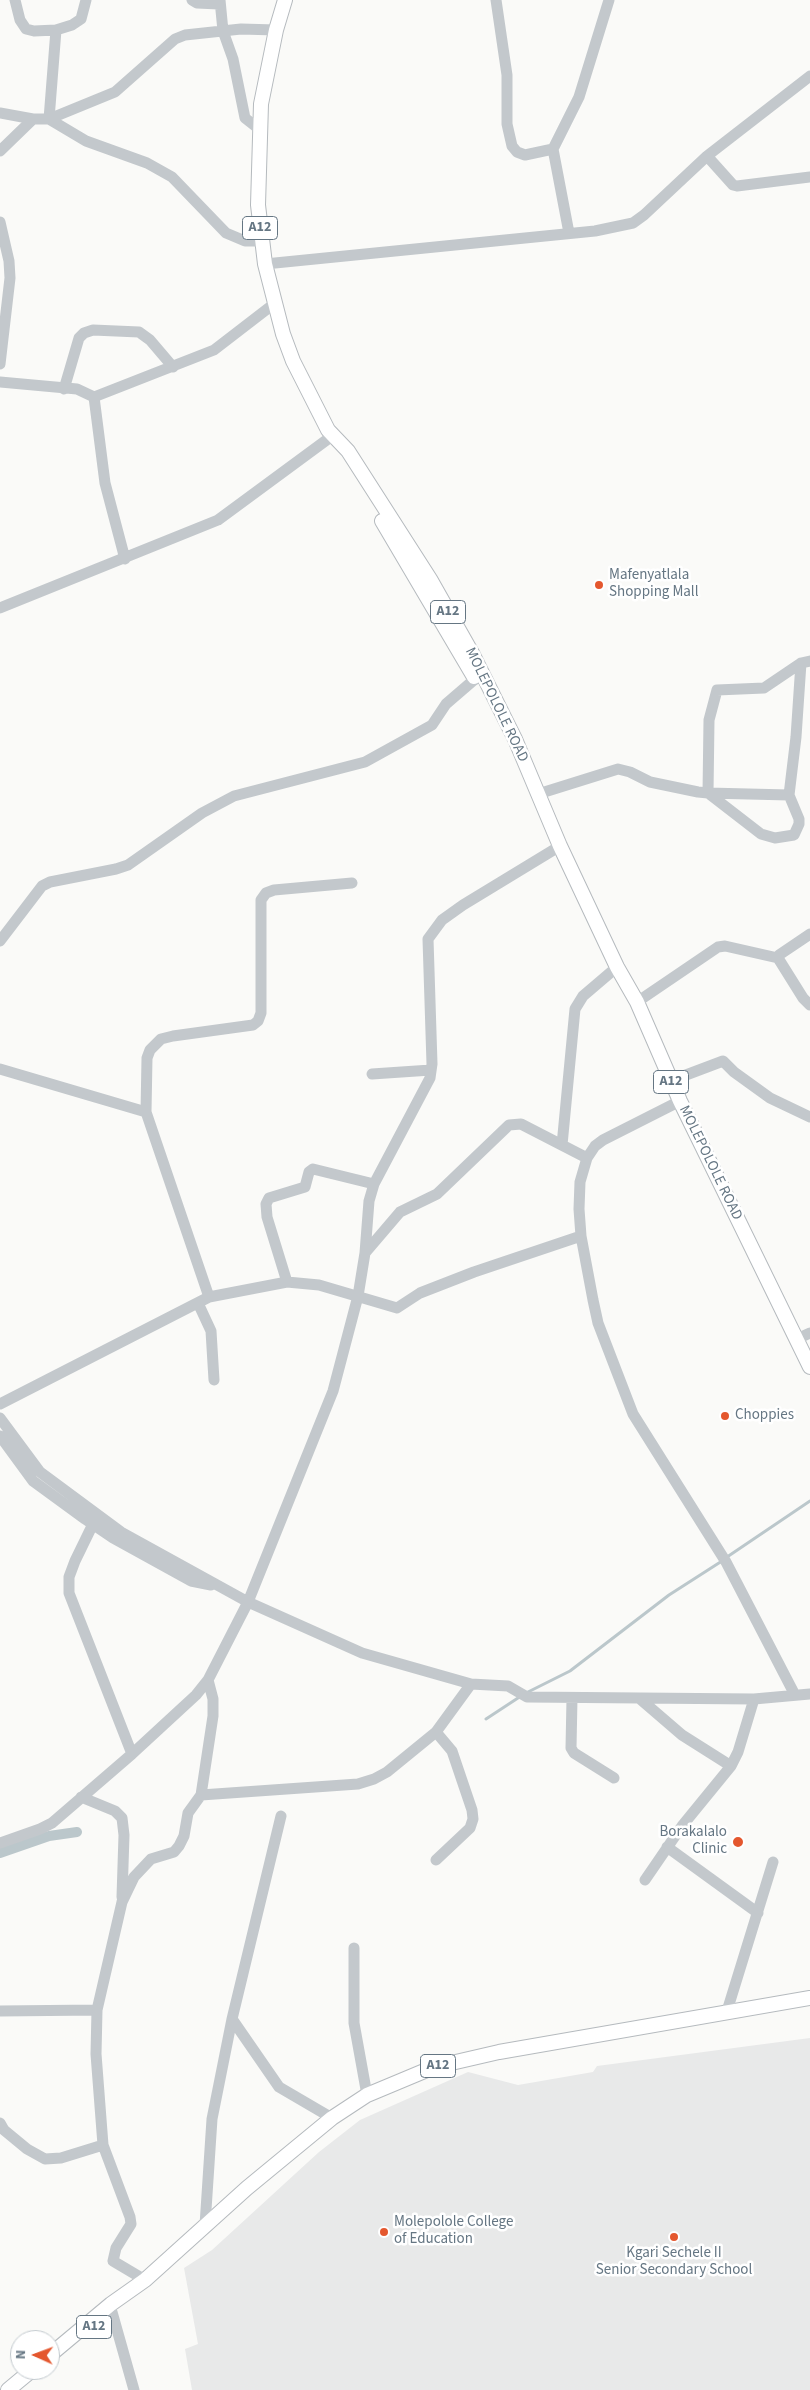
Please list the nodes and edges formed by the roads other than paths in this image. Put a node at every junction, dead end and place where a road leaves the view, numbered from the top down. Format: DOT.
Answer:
graph roads {
  1 [pos="15,0"];
  2 [pos="86,0"];
  3 [pos="192,0"];
  4 [pos="285,0"];
  5 [pos="496,0"];
  6 [pos="609,0"];
  7 [pos="220,2"];
  8 [pos="56,30"];
  9 [pos="276,30"];
  10 [pos="223,31"];
  11 [pos="810,76"];
  12 [pos="0,113"];
  13 [pos="32,119"];
  14 [pos="49,119"];
  15 [pos="259,129"];
  16 [pos="553,150"];
  17 [pos="0,152"];
  18 [pos="707,156"];
  19 [pos="810,177"];
  20 [pos="0,222"];
  21 [pos="569,233"];
  22 [pos="261,240"];
  23 [pos="265,264"];
  24 [pos="274,303"];
  25 [pos="0,364"];
  26 [pos="173,367"];
  27 [pos="0,382"];
  28 [pos="64,389"];
  29 [pos="94,397"];
  30 [pos="335,439"];
  31 [pos="125,559"];
  32 [pos="0,608"];
  33 [pos="805,662"];
  34 [pos="475,679"];
  35 [pos="708,792"];
  36 [pos="538,794"];
  37 [pos="789,795"];
  38 [pos="560,846"];
  39 [pos="352,883"];
  40 [pos="810,934"];
  41 [pos="0,941"];
  42 [pos="778,958"];
  43 [pos="617,967"];
  44 [pos="637,1002"];
  45 [pos="810,1005"];
  46 [pos="0,1069"];
  47 [pos="431,1070"];
  48 [pos="372,1074"];
  49 [pos="670,1081"];
  50 [pos="680,1101"];
  51 [pos="146,1112"];
  52 [pos="810,1116"];
  53 [pos="562,1145"];
  54 [pos="587,1158"];
  55 [pos="374,1184"];
  56 [pos="581,1236"];
  57 [pos="365,1253"];
  58 [pos="287,1282"];
  59 [pos="358,1296"];
  60 [pos="209,1297"];
  61 [pos="198,1303"];
  62 [pos="810,1333"];
  63 [pos="797,1339"];
  64 [pos="810,1367"];
  65 [pos="214,1380"];
  66 [pos="0,1404"];
  67 [pos="0,1418"];
  68 [pos="0,1436"];
  69 [pos="96,1521"];
  70 [pos="248,1602"];
  71 [pos="208,1680"];
  72 [pos="471,1684"];
  73 [pos="810,1694"];
  74 [pos="795,1696"];
  75 [pos="572,1698"];
  76 [pos="639,1698"];
  77 [pos="754,1699"];
  78 [pos="436,1732"];
  79 [pos="132,1754"];
  80 [pos="731,1766"];
  81 [pos="614,1778"];
  82 [pos="201,1795"];
  83 [pos="81,1798"];
  84 [pos="281,1816"];
  85 [pos="0,1843"];
  86 [pos="667,1847"];
  87 [pos="436,1860"];
  88 [pos="773,1862"];
  89 [pos="645,1880"];
  90 [pos="122,1902"];
  91 [pos="758,1913"];
  92 [pos="354,1948"];
  93 [pos="810,1998"];
  94 [pos="97,2010"];
  95 [pos="0,2011"];
  96 [pos="727,2011"];
  97 [pos="232,2019"];
  98 [pos="367,2095"];
  99 [pos="332,2118"];
  100 [pos="1,2127"];
  101 [pos="103,2145"];
  102 [pos="205,2225"];
  103 [pos="140,2284"];
  104 [pos="112,2312"];
  105 [pos="60,2346"];
  106 [pos="60,2356"];
  107 [pos="20,2380"];
  108 [pos="32,2380"];
  109 [pos="0,2387"];
  110 [pos="8,2390"];
  111 [pos="20,2390"];
  112 [pos="134,2390"];
  1 -- 8 [label="street"];
  2 -- 8 [label="street"];
  3 -- 7 [label="street"];
  4 -- 9 [label="main road, MOLEPOLOLE ROAD / A12"];
  5 -- 16 [label="street"];
  6 -- 16 [label="street"];
  7 -- 10 [label="street"];
  8 -- 14 [label="street"];
  9 -- 10 [label="street"];
  9 -- 15 [label="main road, MOLEPOLOLE ROAD / A12"];
  10 -- 14 [label="street"];
  10 -- 15 [label="street"];
  11 -- 18 [label="street"];
  12 -- 13 [label="street"];
  13 -- 14 [label="street"];
  13 -- 17 [label="street"];
  14 -- 22 [label="street"];
  15 -- 22 [label="main road, MOLEPOLOLE ROAD / A12"];
  16 -- 21 [label="street"];
  18 -- 19 [label="street"];
  18 -- 21 [label="street"];
  20 -- 25 [label="street"];
  21 -- 23 [label="street"];
  22 -- 23 [label="main road, MOLEPOLOLE ROAD / A12"];
  23 -- 24 [label="main road, MOLEPOLOLE ROAD / A12"];
  24 -- 26 [label="street"];
  24 -- 30 [label="main road, MOLEPOLOLE ROAD / A12"];
  26 -- 28 [label="street"];
  26 -- 29 [label="street"];
  27 -- 28 [label="street"];
  28 -- 29 [label="street"];
  29 -- 31 [label="street"];
  30 -- 31 [label="street"];
  30 -- 34 [label="main road, MOLEPOLOLE ROAD / A12"];
  30 -- 36 [label="main road, MOLEPOLOLE ROAD / A12"];
  31 -- 32 [label="street"];
  33 -- 35 [label="street"];
  33 -- 37 [label="street"];
  34 -- 36 [label="main road, MOLEPOLOLE ROAD / A12"];
  34 -- 41 [label="street"];
  35 -- 36 [label="street"];
  35 -- 37 [label="street"];
  35 -- 37 [label="street"];
  36 -- 38 [label="main road, MOLEPOLOLE ROAD / A12"];
  38 -- 43 [label="main road, MOLEPOLOLE ROAD / A12"];
  38 -- 47 [label="street"];
  39 -- 51 [label="street"];
  40 -- 42 [label="street"];
  42 -- 44 [label="street"];
  42 -- 45 [label="street"];
  43 -- 44 [label="main road, MOLEPOLOLE ROAD / A12"];
  43 -- 53 [label="street"];
  44 -- 49 [label="main road, MOLEPOLOLE ROAD / A12"];
  46 -- 51 [label="street"];
  47 -- 48 [label="street"];
  47 -- 55 [label="street"];
  49 -- 50 [label="main road, MOLEPOLOLE ROAD / A12"];
  49 -- 52 [label="street"];
  50 -- 54 [label="street"];
  50 -- 63 [label="main road, MOLEPOLOLE ROAD / A12"];
  51 -- 60 [label="street"];
  53 -- 54 [label="street"];
  53 -- 57 [label="street"];
  54 -- 56 [label="street"];
  55 -- 57 [label="street"];
  55 -- 58 [label="street"];
  56 -- 59 [label="street"];
  56 -- 74 [label="street"];
  57 -- 59 [label="street"];
  58 -- 59 [label="street"];
  58 -- 60 [label="street"];
  59 -- 70 [label="street"];
  60 -- 61 [label="street"];
  61 -- 65 [label="street"];
  61 -- 66 [label="street"];
  62 -- 63 [label="street"];
  63 -- 64 [label="main road, MOLEPOLOLE ROAD / A12"];
  67 -- 69 [label="street"];
  68 -- 69 [label="street"];
  69 -- 70 [label="street"];
  69 -- 79 [label="street"];
  70 -- 71 [label="street"];
  70 -- 72 [label="street"];
  71 -- 79 [label="street"];
  71 -- 82 [label="street"];
  72 -- 75 [label="street"];
  72 -- 78 [label="street"];
  73 -- 74 [label="street"];
  74 -- 77 [label="street"];
  75 -- 76 [label="street"];
  75 -- 81 [label="street"];
  76 -- 77 [label="street"];
  76 -- 80 [label="street"];
  77 -- 80 [label="street"];
  78 -- 82 [label="street"];
  78 -- 87 [label="street"];
  79 -- 83 [label="street"];
  80 -- 86 [label="street"];
  82 -- 90 [label="street"];
  83 -- 85 [label="street"];
  83 -- 90 [label="street"];
  84 -- 97 [label="street"];
  86 -- 89 [label="street"];
  86 -- 91 [label="street"];
  88 -- 91 [label="street"];
  90 -- 94 [label="street"];
  91 -- 96 [label="street"];
  92 -- 98 [label="street"];
  93 -- 96 [label="main road, A12"];
  94 -- 95 [label="street"];
  94 -- 101 [label="street"];
  96 -- 98 [label="main road, A12"];
  97 -- 99 [label="street"];
  97 -- 102 [label="street"];
  98 -- 99 [label="main road, A12"];
  99 -- 102 [label="main road, A12"];
  100 -- 101 [label="street"];
  101 -- 103 [label="street"];
  102 -- 103 [label="main road, A12"];
  103 -- 104 [label="main road, A12"];
  103 -- 105 [label="main road, A12"];
  104 -- 106 [label="main road, A12"];
  104 -- 112 [label="street"];
  107 -- 110 [label="main road"];
  108 -- 111 [label="main road"];
  109 -- 110 [label="main road"];
}
